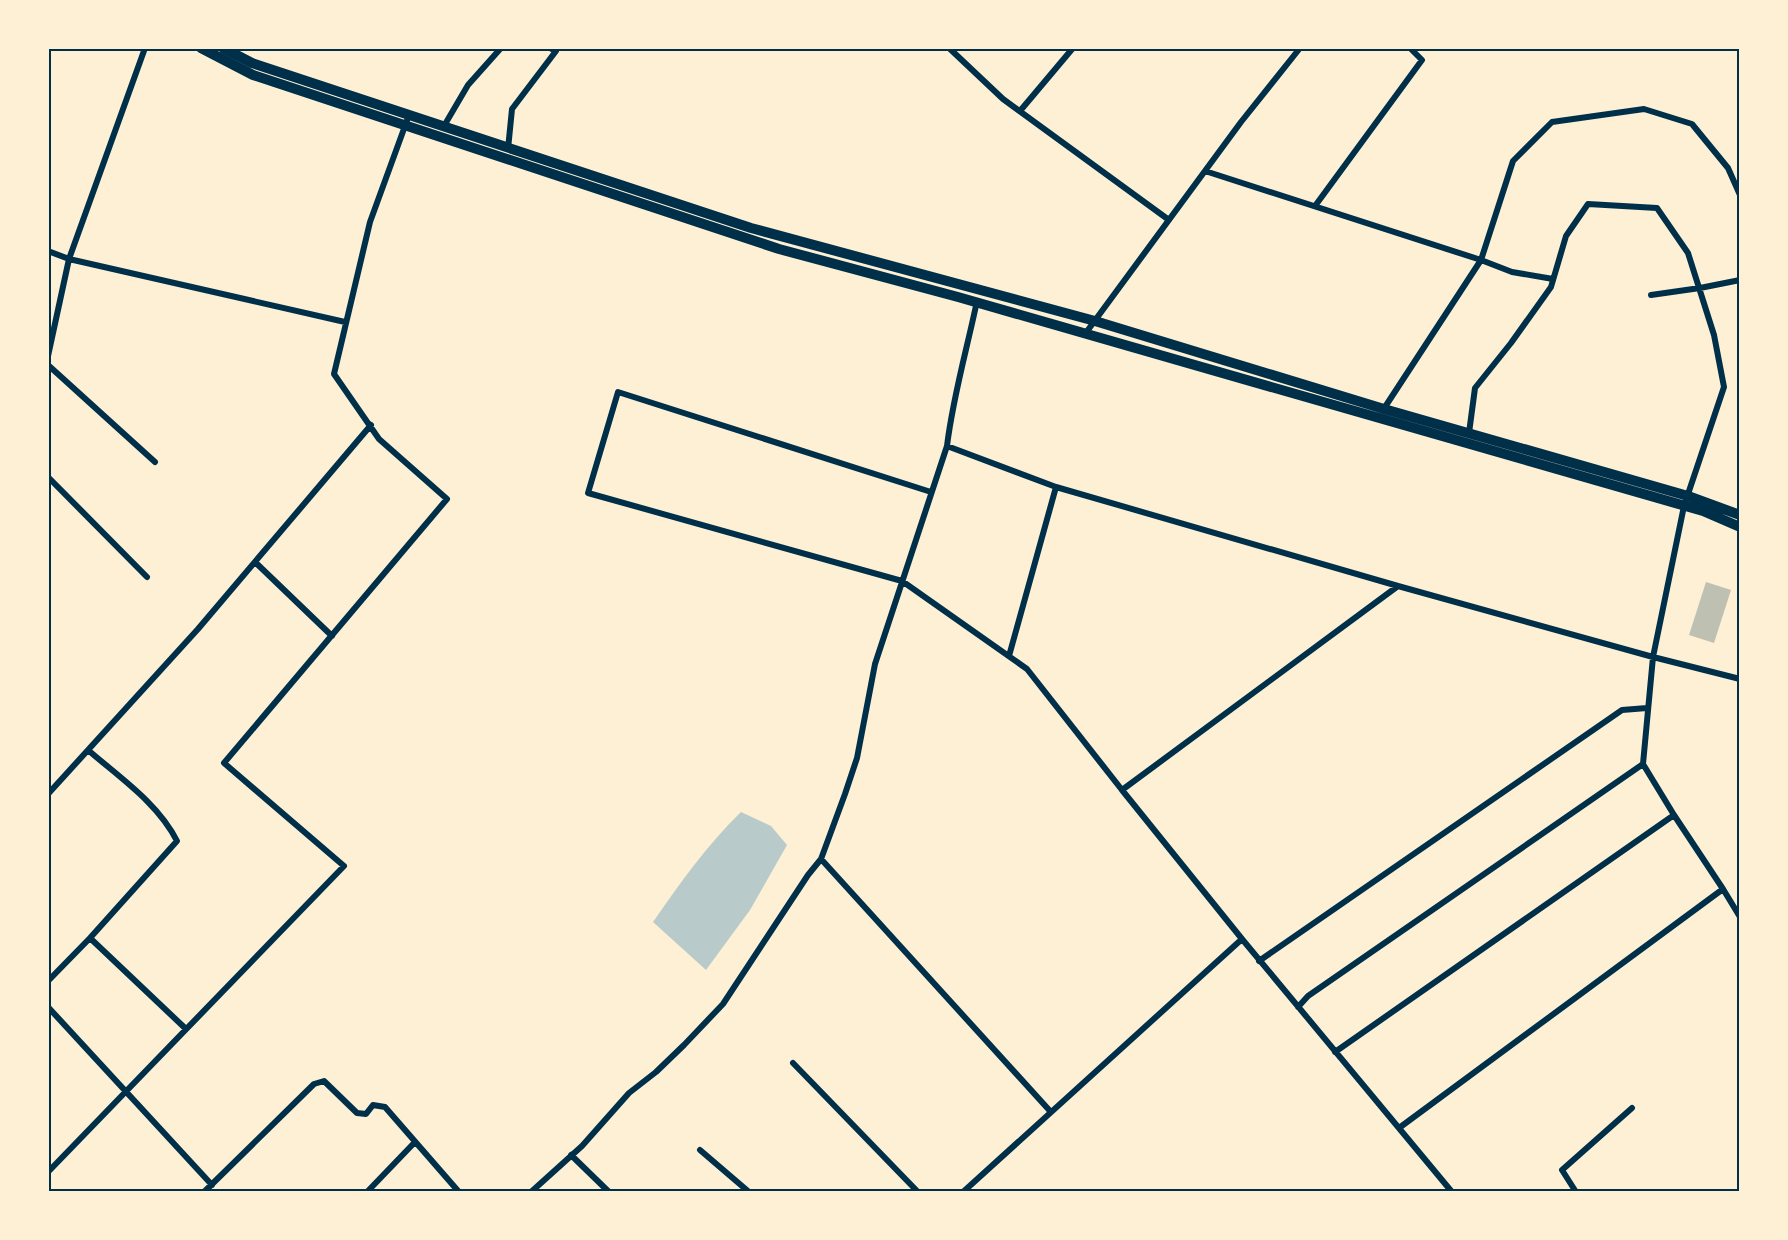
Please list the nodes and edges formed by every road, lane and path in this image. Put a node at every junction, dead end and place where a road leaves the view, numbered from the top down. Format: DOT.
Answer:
graph roads {
  1 [pos="145,48"];
  2 [pos="201,48"];
  3 [pos="223,48"];
  4 [pos="501,48"];
  5 [pos="949,48"];
  6 [pos="1074,48"];
  7 [pos="1300,48"];
  8 [pos="1410,48"];
  9 [pos="555,49"];
  10 [pos="1020,111"];
  11 [pos="407,120"];
  12 [pos="444,126"];
  13 [pos="508,149"];
  14 [pos="1205,171"];
  15 [pos="1740,195"];
  16 [pos="1315,206"];
  17 [pos="1169,220"];
  18 [pos="48,251"];
  19 [pos="69,259"];
  20 [pos="1481,260"];
  21 [pos="1553,279"];
  22 [pos="1740,280"];
  23 [pos="1700,288"];
  24 [pos="981,290"];
  25 [pos="1651,295"];
  26 [pos="977,303"];
  27 [pos="1095,321"];
  28 [pos="345,322"];
  29 [pos="1085,334"];
  30 [pos="48,356"];
  31 [pos="48,365"];
  32 [pos="1381,413"];
  33 [pos="370,425"];
  34 [pos="1469,433"];
  35 [pos="947,446"];
  36 [pos="155,462"];
  37 [pos="48,477"];
  38 [pos="1056,487"];
  39 [pos="931,492"];
  40 [pos="1686,501"];
  41 [pos="1740,514"];
  42 [pos="1740,527"];
  43 [pos="255,562"];
  44 [pos="147,577"];
  45 [pos="903,582"];
  46 [pos="1398,586"];
  47 [pos="332,636"];
  48 [pos="1008,656"];
  49 [pos="1653,657"];
  50 [pos="1740,679"];
  51 [pos="1647,708"];
  52 [pos="88,750"];
  53 [pos="1643,764"];
  54 [pos="1122,790"];
  55 [pos="48,794"];
  56 [pos="1674,815"];
  57 [pos="821,859"];
  58 [pos="1723,889"];
  59 [pos="1740,917"];
  60 [pos="90,938"];
  61 [pos="1242,939"];
  62 [pos="1259,961"];
  63 [pos="48,981"];
  64 [pos="48,1007"];
  65 [pos="1298,1007"];
  66 [pos="186,1029"];
  67 [pos="1335,1052"];
  68 [pos="793,1063"];
  69 [pos="125,1092"];
  70 [pos="1632,1108"];
  71 [pos="1050,1111"];
  72 [pos="1399,1128"];
  73 [pos="415,1142"];
  74 [pos="700,1150"];
  75 [pos="571,1155"];
  76 [pos="48,1172"];
  77 [pos="212,1185"];
  78 [pos="204,1192"];
  79 [pos="367,1192"];
  80 [pos="459,1192"];
  81 [pos="531,1192"];
  82 [pos="609,1192"];
  83 [pos="749,1192"];
  84 [pos="918,1192"];
  85 [pos="963,1192"];
  86 [pos="1452,1192"];
  87 [pos="1576,1192"];
  1 -- 19 [label="street"];
  2 -- 11 [label="main road"];
  3 -- 11 [label="main road"];
  4 -- 12 [label="street"];
  5 -- 10 [label="street"];
  6 -- 10 [label="street"];
  7 -- 14 [label="street"];
  8 -- 16 [label="street"];
  9 -- 13 [label="street"];
  10 -- 17 [label="street"];
  11 -- 12 [label="main road"];
  11 -- 26 [label="main road"];
  11 -- 28 [label="street"];
  12 -- 13 [label="main road"];
  13 -- 24 [label="main road"];
  14 -- 16 [label="street"];
  14 -- 17 [label="street"];
  15 -- 20 [label="street"];
  16 -- 20 [label="street"];
  17 -- 27 [label="street"];
  18 -- 19 [label="street"];
  19 -- 28 [label="street"];
  19 -- 30 [label="street"];
  20 -- 21 [label="street"];
  20 -- 32 [label="street"];
  21 -- 23 [label="street"];
  21 -- 34 [label="street"];
  22 -- 23 [label="street"];
  23 -- 25 [label="street"];
  23 -- 40 [label="street"];
  24 -- 26 [label="street"];
  24 -- 27 [label="main road"];
  26 -- 29 [label="main road"];
  26 -- 35 [label="street"];
  27 -- 29 [label="street"];
  27 -- 32 [label="main road"];
  28 -- 33 [label="street"];
  29 -- 32 [label="main road"];
  31 -- 36 [label="street"];
  32 -- 34 [label="main road"];
  32 -- 40 [label="main road"];
  33 -- 43 [label="street"];
  33 -- 47 [label="street"];
  34 -- 40 [label="main road"];
  35 -- 38 [label="street"];
  35 -- 39 [label="street"];
  37 -- 44 [label="street"];
  38 -- 46 [label="street"];
  38 -- 48 [label="street"];
  39 -- 45 [label="street"];
  39 -- 45 [label="street"];
  40 -- 41 [label="main road"];
  40 -- 42 [label="main road"];
  40 -- 49 [label="street"];
  43 -- 47 [label="street"];
  43 -- 52 [label="street"];
  45 -- 48 [label="street"];
  45 -- 57 [label="street"];
  46 -- 49 [label="street"];
  46 -- 54 [label="street"];
  47 -- 66 [label="street"];
  48 -- 54 [label="street"];
  49 -- 50 [label="street"];
  49 -- 51 [label="street"];
  51 -- 53 [label="street"];
  51 -- 62 [label="street"];
  52 -- 55 [label="street"];
  52 -- 60 [label="street"];
  53 -- 56 [label="street"];
  53 -- 65 [label="street"];
  54 -- 61 [label="street"];
  56 -- 58 [label="street"];
  56 -- 67 [label="street"];
  57 -- 71 [label="street"];
  57 -- 75 [label="street"];
  58 -- 59 [label="street"];
  58 -- 72 [label="street"];
  60 -- 63 [label="street"];
  60 -- 66 [label="street"];
  61 -- 62 [label="street"];
  61 -- 71 [label="street"];
  62 -- 65 [label="street"];
  64 -- 69 [label="street"];
  65 -- 67 [label="street"];
  66 -- 69 [label="street"];
  67 -- 72 [label="street"];
  68 -- 84 [label="street"];
  69 -- 76 [label="street"];
  69 -- 77 [label="street"];
  70 -- 87 [label="street"];
  71 -- 85 [label="street"];
  72 -- 86 [label="street"];
  73 -- 77 [label="street"];
  73 -- 79 [label="street"];
  73 -- 80 [label="street"];
  74 -- 83 [label="street"];
  75 -- 81 [label="street"];
  75 -- 82 [label="street"];
  77 -- 78 [label="street"];
}
